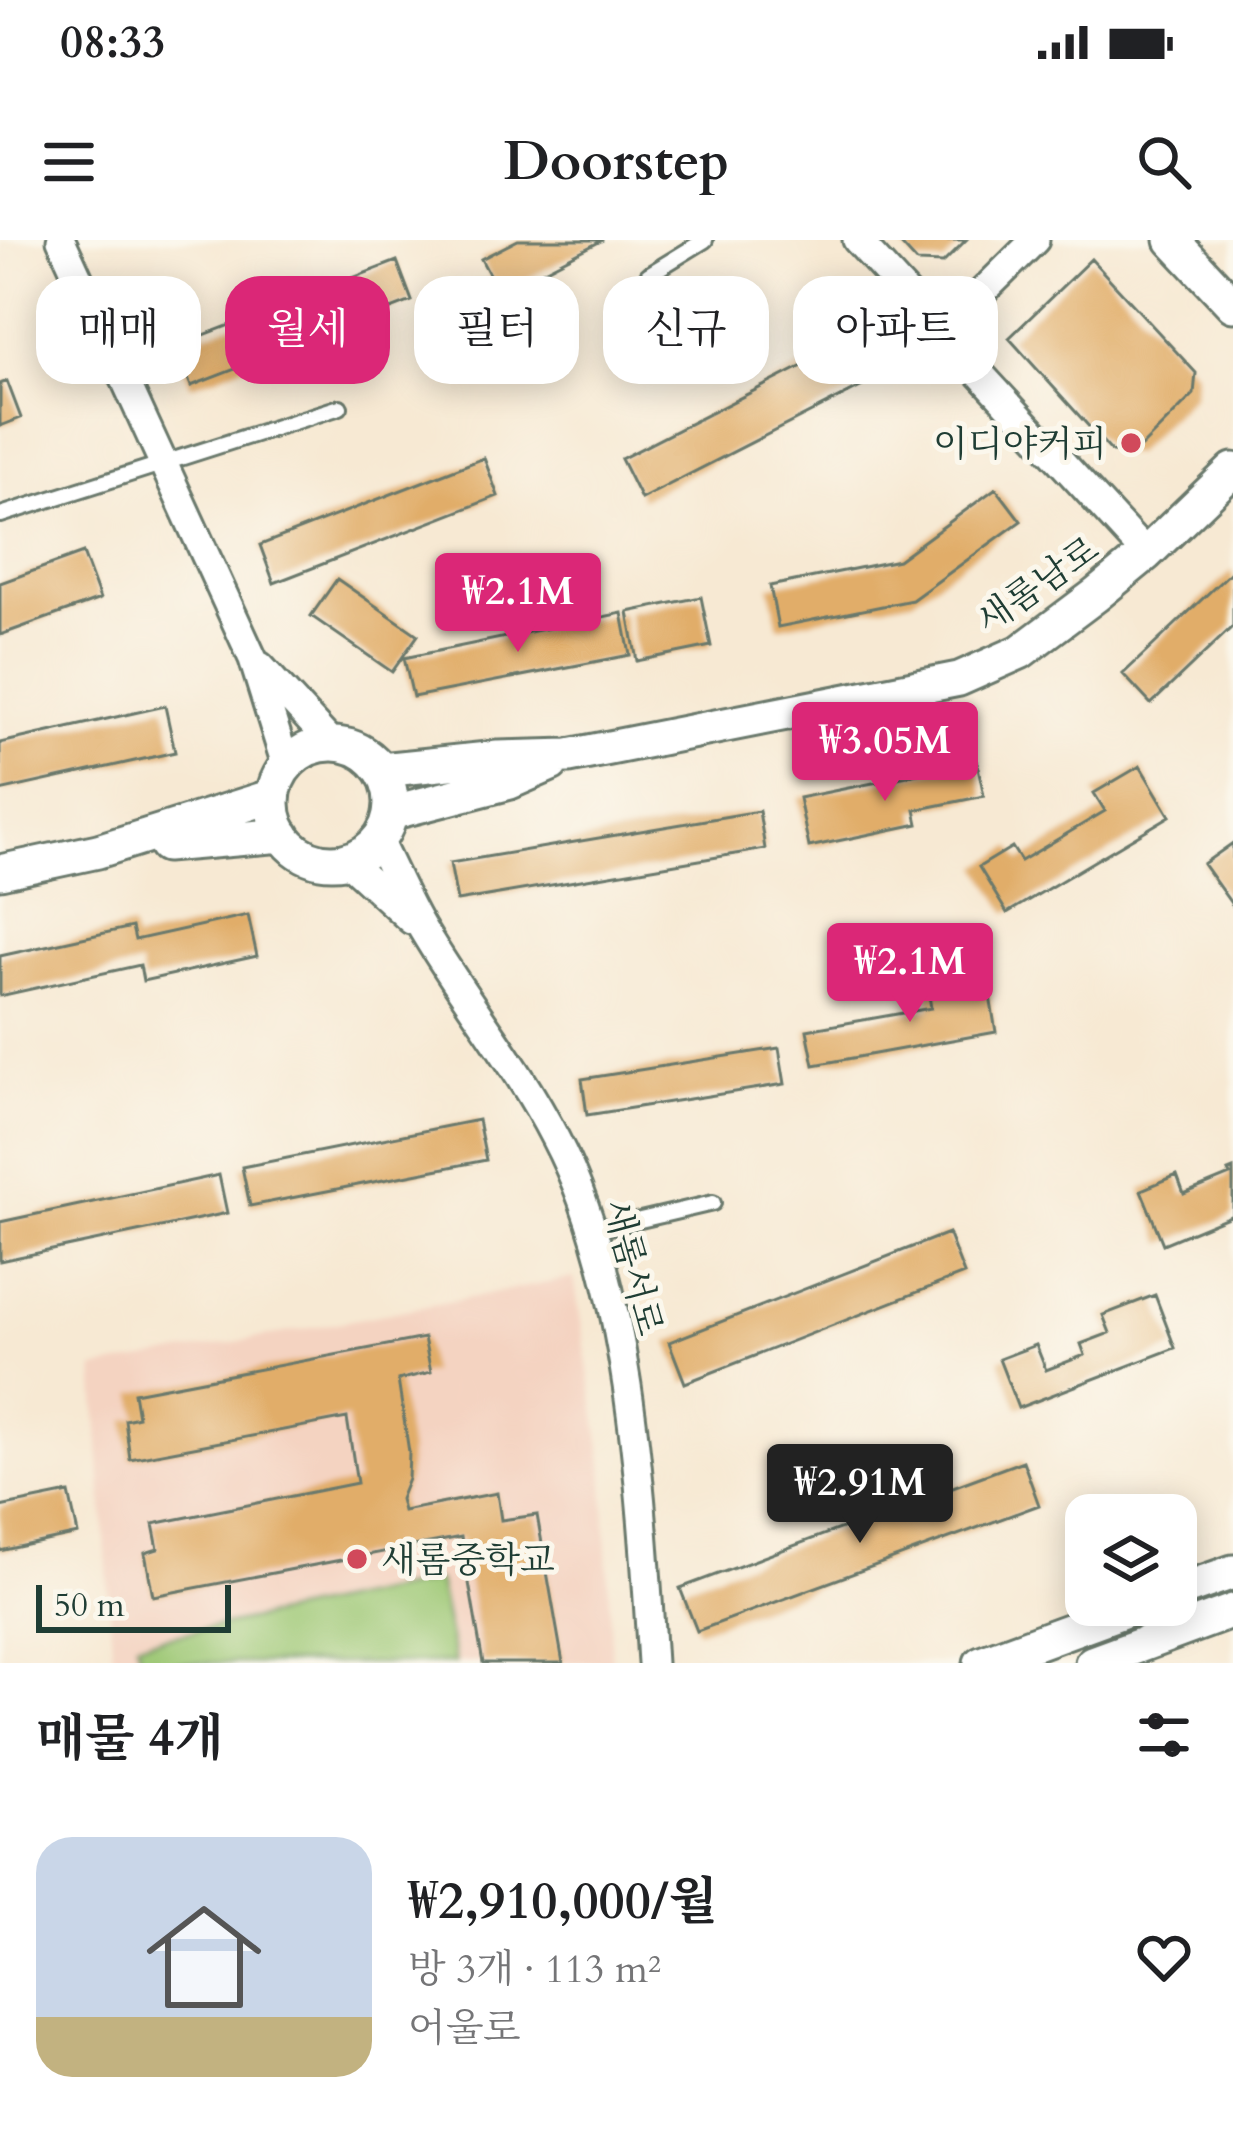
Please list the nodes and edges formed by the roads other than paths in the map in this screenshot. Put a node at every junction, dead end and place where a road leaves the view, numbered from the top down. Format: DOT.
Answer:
graph roads {
  1 [pos="61,240"];
  2 [pos="705,240"];
  3 [pos="856,240"];
  4 [pos="1035,240"];
  5 [pos="1172,240"];
  6 [pos="648,275"];
  7 [pos="890,276"];
  8 [pos="998,277"];
  9 [pos="1233,305"];
  10 [pos="991,384"];
  11 [pos="340,407"];
  12 [pos="162,465"];
  13 [pos="1233,470"];
  14 [pos="1,515"];
  15 [pos="1146,554"];
  16 [pos="253,659"];
  17 [pos="331,743"];
  18 [pos="569,756"];
  19 [pos="381,770"];
  20 [pos="280,781"];
  21 [pos="384,827"];
  22 [pos="283,835"];
  23 [pos="98,851"];
  24 [pos="346,860"];
  25 [pos="0,872"];
  26 [pos="423,931"];
  27 [pos="713,1203"];
  28 [pos="593,1231"];
  29 [pos="1233,1572"];
  30 [pos="1197,1585"];
  31 [pos="1233,1611"];
  32 [pos="1082,1626"];
  33 [pos="652,1663"];
  34 [pos="981,1663"];
  35 [pos="1092,1663"];
  1 -- 12 [label="street"];
  2 -- 6 [label="lane"];
  3 -- 7 [label="street"];
  4 -- 8 [label="street"];
  5 -- 9 [label="street"];
  10 -- 15 [label="street"];
  11 -- 12 [label="lane"];
  12 -- 14 [label="lane"];
  12 -- 16 [label="street"];
  13 -- 15 [label="street, 새롬남로"];
  15 -- 18 [label="street, 새롬남로"];
  16 -- 17 [label="street"];
  16 -- 20 [label="street"];
  17 -- 19 [label="street"];
  17 -- 20 [label="street"];
  18 -- 19 [label="street, 새롬남로"];
  18 -- 21 [label="street, 새롬남로"];
  19 -- 21 [label="street"];
  20 -- 22 [label="street"];
  20 -- 23 [label="street"];
  21 -- 24 [label="street"];
  21 -- 26 [label="street"];
  22 -- 23 [label="street"];
  22 -- 24 [label="street"];
  23 -- 25 [label="street"];
  24 -- 26 [label="street"];
  26 -- 28 [label="street, 새롬서로"];
  27 -- 28 [label="lane"];
  28 -- 33 [label="street, 새롬서로"];
  29 -- 30 [label="street"];
  31 -- 35 [label="street"];
  32 -- 34 [label="street"];
}
